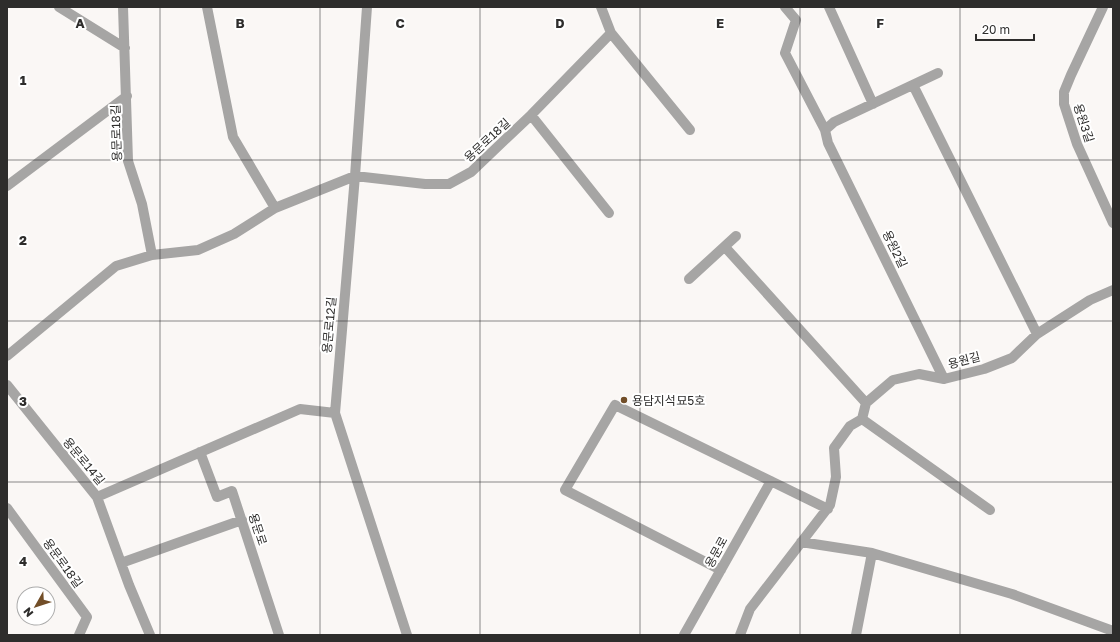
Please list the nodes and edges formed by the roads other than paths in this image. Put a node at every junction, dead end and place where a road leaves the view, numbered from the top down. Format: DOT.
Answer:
graph roads {
  1 [pos="60,7"];
  2 [pos="124,7"];
  3 [pos="207,7"];
  4 [pos="367,7"];
  5 [pos="601,7"];
  6 [pos="785,7"];
  7 [pos="829,7"];
  8 [pos="1103,7"];
  9 [pos="611,33"];
  10 [pos="125,48"];
  11 [pos="938,73"];
  12 [pos="913,85"];
  13 [pos="127,96"];
  14 [pos="873,104"];
  15 [pos="531,115"];
  16 [pos="690,130"];
  17 [pos="825,130"];
  18 [pos="355,176"];
  19 [pos="7,186"];
  20 [pos="275,208"];
  21 [pos="609,213"];
  22 [pos="1113,223"];
  23 [pos="736,236"];
  24 [pos="725,247"];
  25 [pos="152,255"];
  26 [pos="689,279"];
  27 [pos="1113,290"];
  28 [pos="1038,334"];
  29 [pos="7,356"];
  30 [pos="944,379"];
  31 [pos="7,385"];
  32 [pos="866,403"];
  33 [pos="335,413"];
  34 [pos="862,419"];
  35 [pos="200,452"];
  36 [pos="771,481"];
  37 [pos="96,497"];
  38 [pos="7,508"];
  39 [pos="828,509"];
  40 [pos="990,510"];
  41 [pos="242,520"];
  42 [pos="801,542"];
  43 [pos="872,553"];
  44 [pos="121,564"];
  45 [pos="721,570"];
  46 [pos="1113,631"];
  47 [pos="79,635"];
  48 [pos="150,635"];
  49 [pos="279,635"];
  50 [pos="407,635"];
  51 [pos="684,635"];
  52 [pos="740,635"];
  53 [pos="856,635"];
  1 -- 10 [label="street"];
  2 -- 10 [label="street, 용문로18길"];
  3 -- 20 [label="street"];
  4 -- 18 [label="street, 용문로12길"];
  5 -- 9 [label="street"];
  6 -- 17 [label="street, 용원2길"];
  7 -- 14 [label="street"];
  8 -- 22 [label="street, 용원3길"];
  9 -- 15 [label="street, 용문로18길"];
  9 -- 16 [label="street"];
  10 -- 13 [label="street, 용문로18길"];
  11 -- 12 [label="street"];
  12 -- 14 [label="street"];
  12 -- 28 [label="street"];
  13 -- 19 [label="street"];
  13 -- 25 [label="street, 용문로18길"];
  14 -- 17 [label="street"];
  15 -- 18 [label="street, 용문로18길"];
  15 -- 21 [label="street"];
  17 -- 30 [label="street, 용원2길"];
  18 -- 20 [label="street, 용문로18길"];
  18 -- 33 [label="street, 용문로12길"];
  20 -- 25 [label="street, 용문로18길"];
  23 -- 24 [label="street"];
  24 -- 26 [label="street"];
  24 -- 32 [label="street"];
  25 -- 29 [label="street, 용문로18길"];
  27 -- 28 [label="street, 용원길"];
  28 -- 30 [label="street, 용원길"];
  30 -- 32 [label="street, 용원길"];
  31 -- 37 [label="street, 용문로14길"];
  32 -- 34 [label="street"];
  33 -- 35 [label="street"];
  33 -- 50 [label="street, 용문로12길"];
  34 -- 39 [label="street"];
  34 -- 40 [label="street"];
  35 -- 37 [label="street"];
  35 -- 41 [label="street, 용문로"];
  36 -- 39 [label="street"];
  36 -- 45 [label="street, 용문로"];
  36 -- 45 [label="street"];
  37 -- 44 [label="street, 용문로14길"];
  38 -- 47 [label="street, 용문로18길"];
  39 -- 42 [label="street"];
  41 -- 44 [label="street"];
  41 -- 49 [label="street, 용문로"];
  42 -- 43 [label="street"];
  42 -- 52 [label="street"];
  43 -- 46 [label="street"];
  43 -- 53 [label="street"];
  44 -- 48 [label="street, 용문로14길"];
  45 -- 51 [label="street, 용문로"];
}
